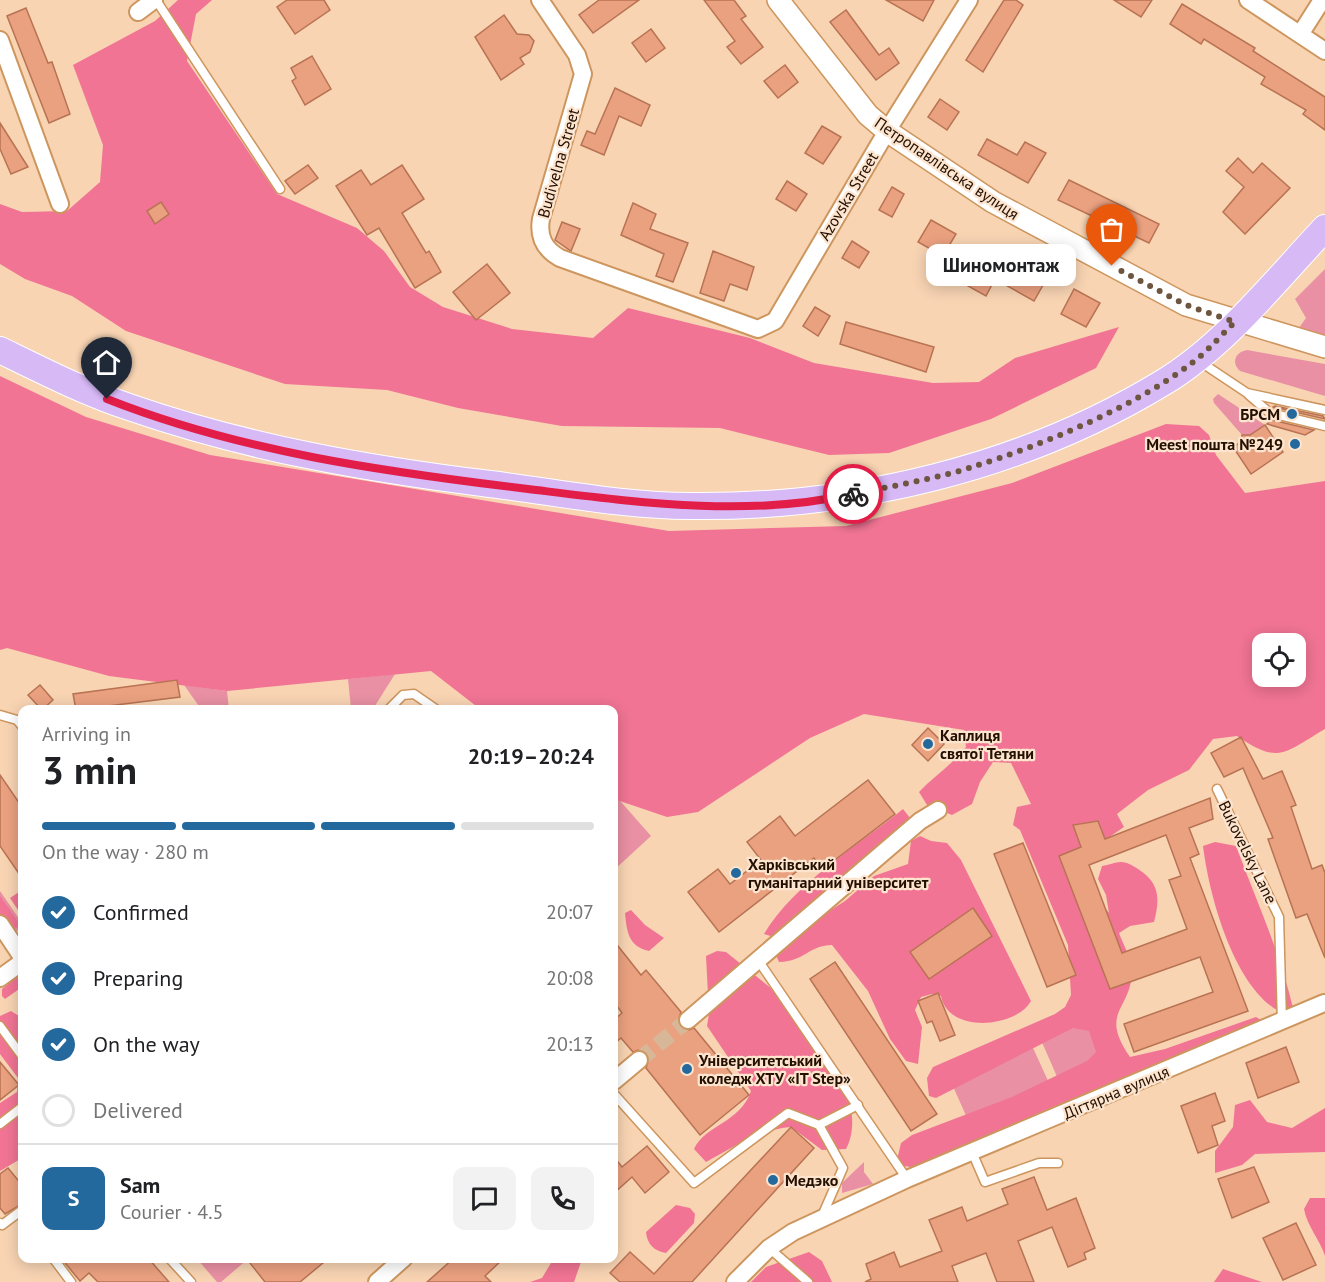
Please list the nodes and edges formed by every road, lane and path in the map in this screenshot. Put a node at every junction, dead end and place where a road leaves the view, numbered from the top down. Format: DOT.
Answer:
graph roads {
  1 [pos="155,0"];
  2 [pos="540,0"];
  3 [pos="778,0"];
  4 [pos="969,0"];
  5 [pos="1248,0"];
  6 [pos="1322,0"];
  7 [pos="138,12"];
  8 [pos="1301,33"];
  9 [pos="0,40"];
  10 [pos="1325,51"];
  11 [pos="887,131"];
  12 [pos="280,189"];
  13 [pos="60,204"];
  14 [pos="1325,228"];
  15 [pos="1235,322"];
  16 [pos="764,328"];
  17 [pos="1325,347"];
  18 [pos="0,350"];
  19 [pos="1196,359"];
  20 [pos="1246,393"];
  21 [pos="1325,410"];
  22 [pos="1325,426"];
  23 [pos="393,705"];
  24 [pos="430,705"];
  25 [pos="0,715"];
  26 [pos="18,721"];
  27 [pos="1218,789"];
  28 [pos="938,810"];
  29 [pos="0,924"];
  30 [pos="18,951"];
  31 [pos="758,960"];
  32 [pos="18,965"];
  33 [pos="0,978"];
  34 [pos="1324,1003"];
  35 [pos="688,1020"];
  36 [pos="1282,1023"];
  37 [pos="0,1026"];
  38 [pos="18,1051"];
  39 [pos="639,1060"];
  40 [pos="618,1078"];
  41 [pos="618,1098"];
  42 [pos="858,1105"];
  43 [pos="18,1110"];
  44 [pos="0,1124"];
  45 [pos="819,1125"];
  46 [pos="972,1152"];
  47 [pos="1058,1163"];
  48 [pos="907,1179"];
  49 [pos="18,1213"];
  50 [pos="820,1219"];
  51 [pos="0,1223"];
  52 [pos="769,1248"];
  53 [pos="57,1263"];
  54 [pos="173,1263"];
  55 [pos="398,1263"];
  56 [pos="71,1282"];
  57 [pos="190,1282"];
  58 [pos="376,1282"];
  59 [pos="735,1282"];
  60 [pos="808,1282"];
  1 -- 7 [label="street"];
  1 -- 12 [label="lane"];
  2 -- 16 [label="street, Budivelna Street"];
  3 -- 11 [label="street, Петропавлівська вулиця"];
  4 -- 11 [label="street, Azovska Street"];
  5 -- 8 [label="street"];
  6 -- 8 [label="street"];
  8 -- 10 [label="street"];
  9 -- 13 [label="street"];
  11 -- 15 [label="street, Петропавлівська вулиця"];
  11 -- 16 [label="street, Azovska Street"];
  14 -- 15 [label="main road"];
  15 -- 17 [label="street, Петропавлівська вулиця"];
  15 -- 19 [label="main road"];
  18 -- 19 [label="main road"];
  19 -- 20 [label="lane"];
  20 -- 21 [label="lane"];
  20 -- 22 [label="lane"];
  23 -- 24 [label="lane"];
  25 -- 26 [label="lane"];
  27 -- 36 [label="lane, Bukovelsky Lane"];
  28 -- 31 [label="street"];
  29 -- 30 [label="street"];
  31 -- 35 [label="street"];
  31 -- 42 [label="lane"];
  32 -- 33 [label="street"];
  34 -- 36 [label="street, Дігтярна вулиця"];
  36 -- 46 [label="street, Дігтярна вулиця"];
  37 -- 38 [label="lane"];
  39 -- 40 [label="street"];
  41 -- 45 [label="lane"];
  42 -- 45 [label="lane"];
  42 -- 48 [label="lane"];
  43 -- 44 [label="lane"];
  45 -- 50 [label="lane"];
  46 -- 47 [label="lane"];
  46 -- 48 [label="street, Дігтярна вулиця"];
  48 -- 50 [label="street, Дігтярна вулиця"];
  49 -- 51 [label="lane"];
  50 -- 52 [label="street, Дігтярна вулиця"];
  52 -- 59 [label="street, Дігтярна вулиця"];
  52 -- 60 [label="lane"];
  53 -- 56 [label="lane"];
  54 -- 57 [label="lane"];
  55 -- 58 [label="street"];
}
